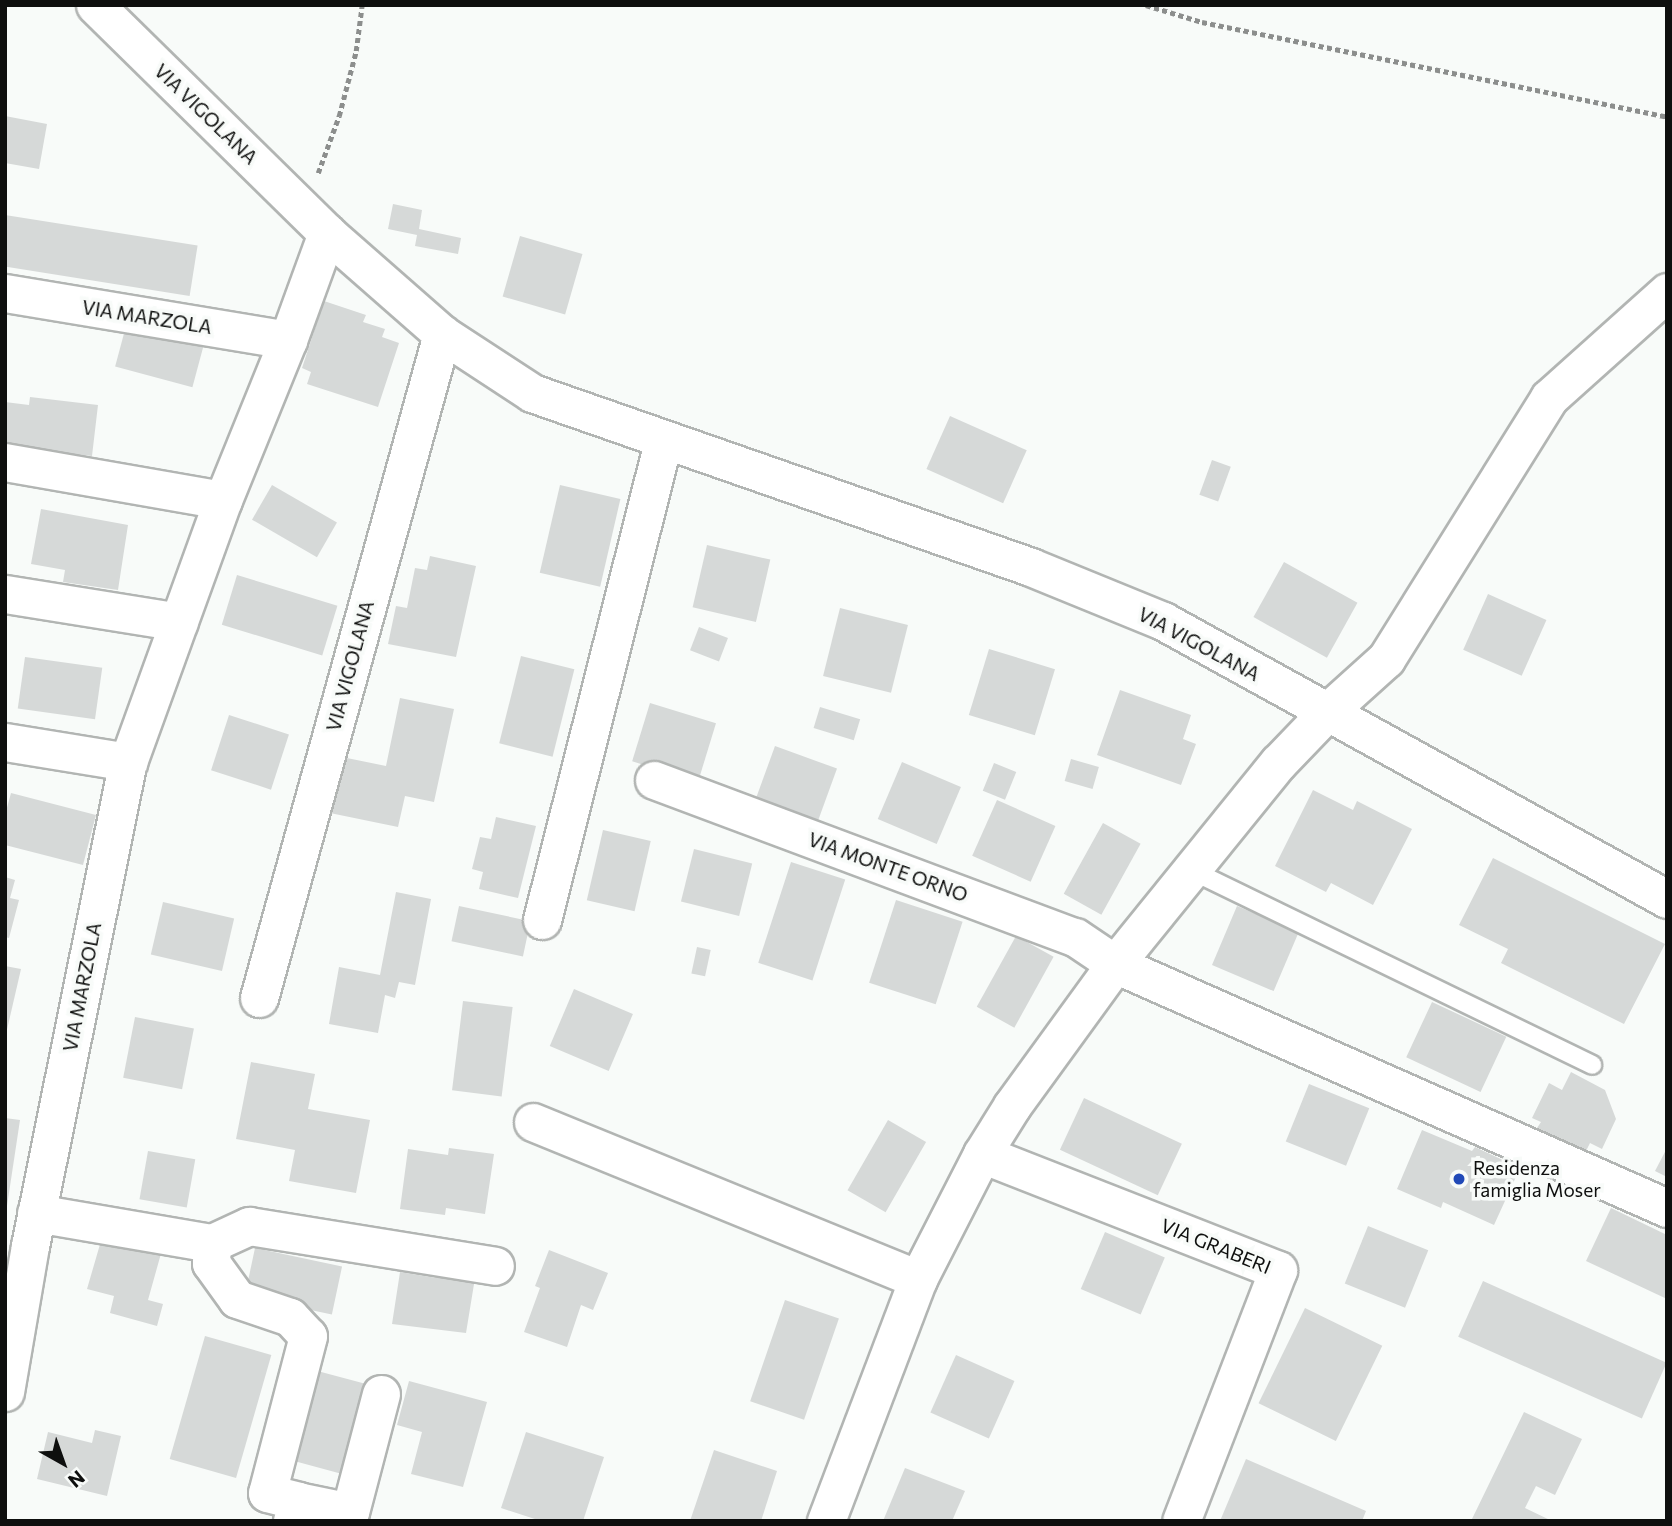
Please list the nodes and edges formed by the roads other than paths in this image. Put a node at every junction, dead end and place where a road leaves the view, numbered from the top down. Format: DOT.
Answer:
graph roads {
  1 [pos="96,5"];
  2 [pos="315,221"];
  3 [pos="1667,292"];
  4 [pos="5,293"];
  5 [pos="442,334"];
  6 [pos="288,340"];
  7 [pos="663,441"];
  8 [pos="5,462"];
  9 [pos="223,500"];
  10 [pos="5,594"];
  11 [pos="179,622"];
  12 [pos="1326,713"];
  13 [pos="5,742"];
  14 [pos="128,762"];
  15 [pos="654,780"];
  16 [pos="1191,870"];
  17 [pos="1667,899"];
  18 [pos="542,920"];
  19 [pos="1115,964"];
  20 [pos="259,999"];
  21 [pos="1592,1065"];
  22 [pos="533,1122"];
  23 [pos="982,1154"];
  24 [pos="1667,1208"];
  25 [pos="36,1213"];
  26 [pos="212,1243"];
  27 [pos="495,1266"];
  28 [pos="918,1279"];
  29 [pos="5,1392"];
  30 [pos="381,1394"];
  31 [pos="295,1511"];
  32 [pos="826,1521"];
  33 [pos="1181,1521"];
  1 -- 2 [label="street, VIA VIGOLANA"];
  2 -- 5 [label="street, VIA VIGOLANA"];
  2 -- 6 [label="street, VIA MARZOLA"];
  3 -- 12 [label="street"];
  4 -- 6 [label="street, VIA MARZOLA"];
  5 -- 7 [label="street, VIA VIGOLANA"];
  5 -- 20 [label="street, VIA VIGOLANA"];
  6 -- 9 [label="street, VIA MARZOLA"];
  7 -- 12 [label="street, VIA VIGOLANA"];
  7 -- 18 [label="street"];
  8 -- 9 [label="street"];
  9 -- 11 [label="street, VIA MARZOLA"];
  10 -- 11 [label="street"];
  11 -- 14 [label="street, VIA MARZOLA"];
  12 -- 16 [label="street"];
  12 -- 17 [label="street, VIA VIGOLANA"];
  13 -- 14 [label="street"];
  14 -- 25 [label="street, VIA MARZOLA"];
  15 -- 19 [label="street, VIA MONTE ORNO"];
  16 -- 19 [label="street"];
  16 -- 21 [label="lane"];
  19 -- 23 [label="street"];
  19 -- 24 [label="street, VIA MONTE ORNO"];
  22 -- 28 [label="street"];
  23 -- 28 [label="street"];
  23 -- 33 [label="street, VIA GRABERI"];
  25 -- 26 [label="street"];
  25 -- 29 [label="street, VIA MARZOLA"];
  26 -- 27 [label="street"];
  26 -- 31 [label="street"];
  28 -- 32 [label="street"];
  30 -- 31 [label="street"];
}
